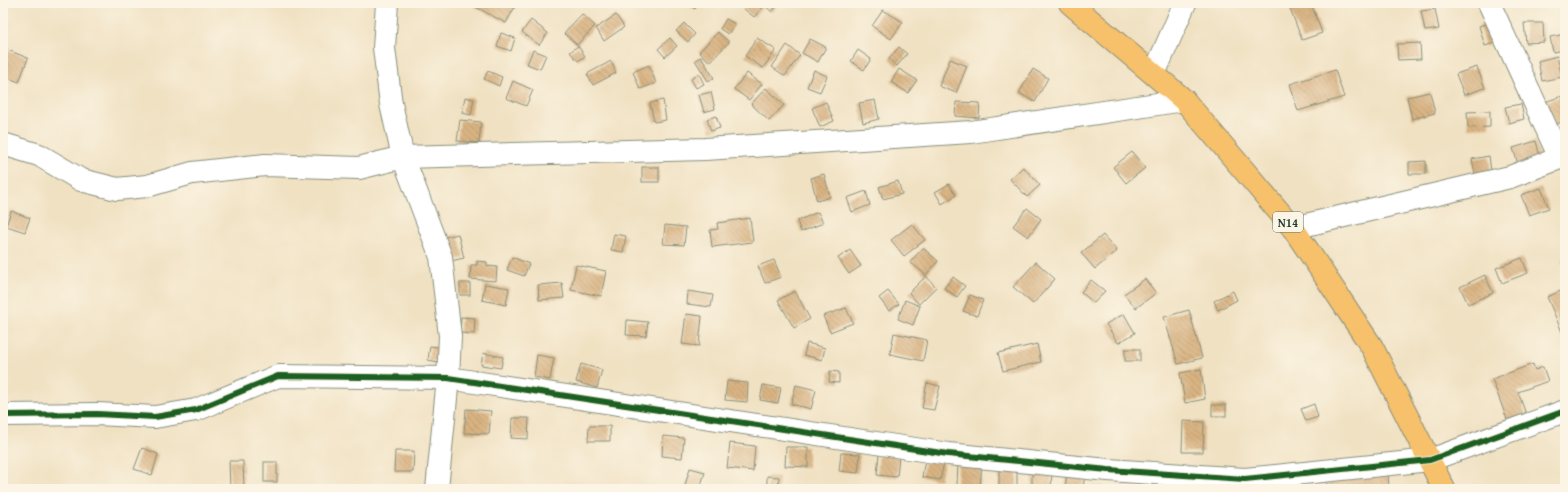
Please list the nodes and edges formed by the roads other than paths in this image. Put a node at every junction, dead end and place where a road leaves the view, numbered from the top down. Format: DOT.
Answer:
graph roads {
  1 [pos="387,3"];
  2 [pos="1070,3"];
  3 [pos="1185,3"];
  4 [pos="1489,3"];
  5 [pos="1154,74"];
  6 [pos="1184,100"];
  7 [pos="3,144"];
  8 [pos="403,157"];
  9 [pos="1563,157"];
  10 [pos="1293,228"];
  11 [pos="448,378"];
  12 [pos="1565,411"];
  13 [pos="3,415"];
  14 [pos="1430,460"];
  15 [pos="437,489"];
  16 [pos="1444,489"];
  1 -- 8 [label="street"];
  2 -- 5 [label="main road, N14"];
  3 -- 5 [label="street"];
  4 -- 9 [label="street"];
  5 -- 6 [label="main road, N14"];
  6 -- 8 [label="street"];
  6 -- 10 [label="main road, N14"];
  7 -- 8 [label="street"];
  8 -- 11 [label="street"];
  9 -- 10 [label="street"];
  10 -- 14 [label="main road, N14"];
  11 -- 13 [label="street"];
  11 -- 14 [label="street"];
  11 -- 15 [label="street"];
  12 -- 14 [label="street"];
  14 -- 16 [label="main road, N14"];
}
